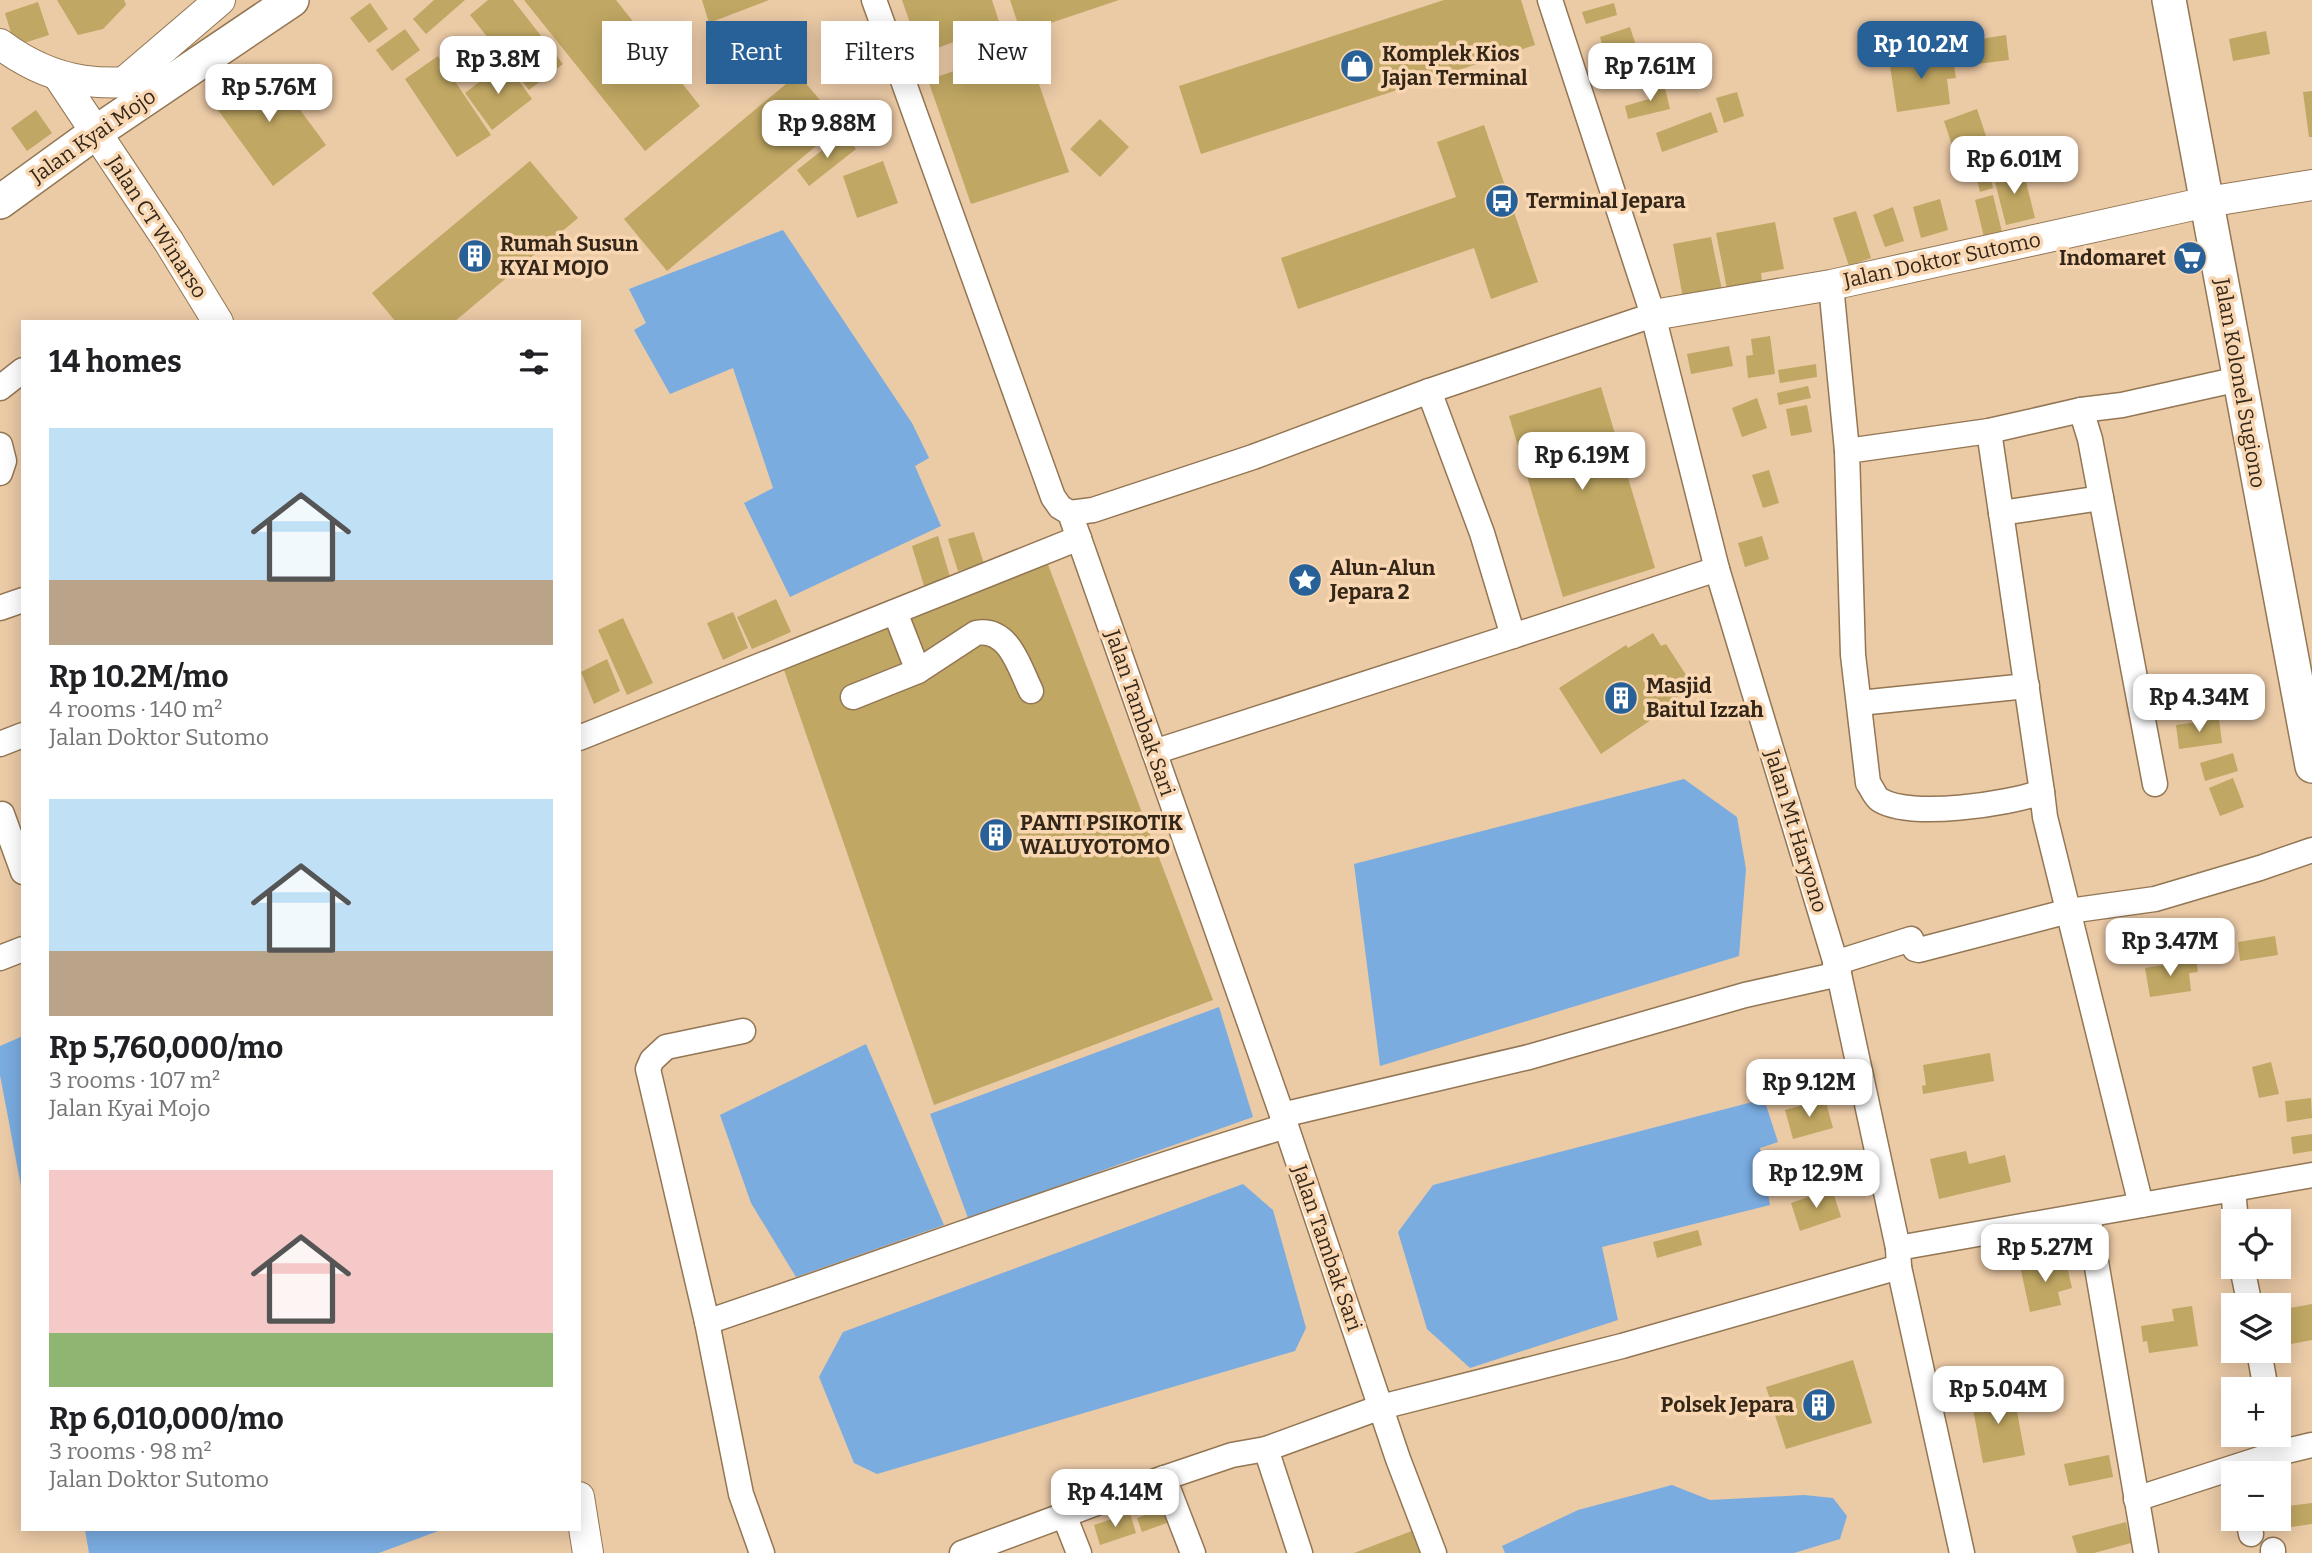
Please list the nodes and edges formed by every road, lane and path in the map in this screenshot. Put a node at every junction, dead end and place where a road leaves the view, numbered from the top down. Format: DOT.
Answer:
graph roads {
  1 [pos="292,0"];
  2 [pos="874,0"];
  3 [pos="1550,0"];
  4 [pos="2169,0"];
  5 [pos="206,5"];
  6 [pos="0,44"];
  7 [pos="59,77"];
  8 [pos="174,78"];
  9 [pos="123,83"];
  10 [pos="95,133"];
  11 [pos="2312,185"];
  12 [pos="0,202"];
  13 [pos="2207,202"];
  14 [pos="1831,285"];
  15 [pos="1653,316"];
  16 [pos="217,320"];
  17 [pos="21,372"];
  18 [pos="2239,379"];
  19 [pos="0,388"];
  20 [pos="1429,391"];
  21 [pos="2081,410"];
  22 [pos="1989,431"];
  23 [pos="0,445"];
  24 [pos="1847,451"];
  25 [pos="0,473"];
  26 [pos="2101,498"];
  27 [pos="1070,513"];
  28 [pos="2001,513"];
  29 [pos="1079,538"];
  30 [pos="1717,569"];
  31 [pos="21,601"];
  32 [pos="0,608"];
  33 [pos="895,612"];
  34 [pos="1513,636"];
  35 [pos="918,671"];
  36 [pos="2027,686"];
  37 [pos="1031,691"];
  38 [pos="853,697"];
  39 [pos="2306,700"];
  40 [pos="1859,703"];
  41 [pos="21,736"];
  42 [pos="581,737"];
  43 [pos="0,744"];
  44 [pos="1154,752"];
  45 [pos="2312,766"];
  46 [pos="2155,784"];
  47 [pos="2042,792"];
  48 [pos="2,814"];
  49 [pos="2312,850"];
  50 [pos="21,867"];
  51 [pos="2068,911"];
  52 [pos="21,950"];
  53 [pos="0,958"];
  54 [pos="1837,968"];
  55 [pos="743,1031"];
  56 [pos="1284,1121"];
  57 [pos="2312,1175"];
  58 [pos="2233,1189"];
  59 [pos="2141,1205"];
  60 [pos="2235,1209"];
  61 [pos="2088,1215"];
  62 [pos="1899,1258"];
  63 [pos="707,1321"];
  64 [pos="1381,1407"];
  65 [pos="2291,1445"];
  66 [pos="2312,1446"];
  67 [pos="2272,1447"];
  68 [pos="1266,1449"];
  69 [pos="2251,1461"];
  70 [pos="2221,1475"];
  71 [pos="1164,1478"];
  72 [pos="2136,1499"];
  73 [pos="581,1509"];
  74 [pos="1064,1514"];
  75 [pos="967,1552"];
  76 [pos="588,1553"];
  77 [pos="762,1553"];
  78 [pos="1079,1553"];
  79 [pos="1193,1553"];
  80 [pos="1300,1553"];
  81 [pos="1434,1553"];
  82 [pos="1962,1553"];
  83 [pos="2146,1553"];
  1 -- 8 [label="main road, Jalan Kyai Mojo"];
  2 -- 27 [label="street, Jalan Tambak Sari"];
  3 -- 15 [label="street, Jalan Mt Haryono"];
  4 -- 13 [label="main road, Jalan Kolonel Sugiono"];
  5 -- 9 [label="street"];
  6 -- 7 [label="street"];
  7 -- 9 [label="street"];
  7 -- 10 [label="street, Jalan CT Winarso"];
  8 -- 9 [label="street"];
  8 -- 10 [label="main road, Jalan Kyai Mojo"];
  10 -- 12 [label="main road, Jalan Kyai Mojo"];
  10 -- 16 [label="street, Jalan CT Winarso"];
  11 -- 13 [label="street, Jalan Doktor Sutomo"];
  13 -- 14 [label="street, Jalan Doktor Sutomo"];
  13 -- 18 [label="main road, Jalan Kolonel Sugiono"];
  14 -- 15 [label="street, Jalan Doktor Sutomo"];
  14 -- 24 [label="street"];
  15 -- 20 [label="street"];
  15 -- 30 [label="street, Jalan Mt Haryono"];
  17 -- 19 [label="street"];
  18 -- 21 [label="street"];
  18 -- 39 [label="main road, Jalan Kolonel Sugiono"];
  20 -- 27 [label="street"];
  20 -- 34 [label="street"];
  21 -- 22 [label="street"];
  21 -- 26 [label="street"];
  22 -- 24 [label="street"];
  22 -- 28 [label="street"];
  23 -- 25 [label="street"];
  24 -- 40 [label="street"];
  26 -- 28 [label="street"];
  26 -- 46 [label="street"];
  27 -- 29 [label="street, Jalan Tambak Sari"];
  28 -- 36 [label="street"];
  29 -- 33 [label="street"];
  29 -- 44 [label="street, Jalan Tambak Sari"];
  30 -- 34 [label="street"];
  30 -- 54 [label="street, Jalan Mt Haryono"];
  31 -- 32 [label="street"];
  33 -- 35 [label="street"];
  33 -- 42 [label="street"];
  34 -- 44 [label="street"];
  35 -- 37 [label="street"];
  35 -- 38 [label="street"];
  36 -- 40 [label="street"];
  36 -- 47 [label="street"];
  39 -- 45 [label="main road, Jalan Kolonel Sugiono"];
  40 -- 47 [label="street"];
  41 -- 43 [label="street"];
  44 -- 56 [label="street, Jalan Tambak Sari"];
  47 -- 51 [label="street"];
  48 -- 50 [label="street"];
  49 -- 51 [label="street"];
  51 -- 54 [label="street"];
  51 -- 59 [label="street"];
  52 -- 53 [label="street"];
  54 -- 56 [label="street"];
  54 -- 62 [label="street, Jalan Mt Haryono"];
  55 -- 63 [label="street"];
  56 -- 63 [label="street"];
  56 -- 64 [label="street, Jalan Tambak Sari"];
  57 -- 58 [label="street"];
  58 -- 59 [label="street"];
  58 -- 60 [label="street"];
  59 -- 61 [label="street"];
  61 -- 62 [label="street"];
  61 -- 72 [label="street"];
  62 -- 64 [label="street"];
  62 -- 82 [label="street, Jalan Mt Haryono"];
  63 -- 77 [label="street"];
  64 -- 68 [label="street"];
  64 -- 81 [label="street, Jalan Tambak Sari"];
  65 -- 66 [label="street"];
  67 -- 69 [label="street"];
  68 -- 71 [label="street"];
  68 -- 80 [label="street"];
  70 -- 72 [label="street"];
  71 -- 74 [label="street"];
  71 -- 79 [label="street"];
  72 -- 83 [label="street"];
  73 -- 76 [label="street"];
  74 -- 75 [label="street"];
  74 -- 78 [label="street"];
}
